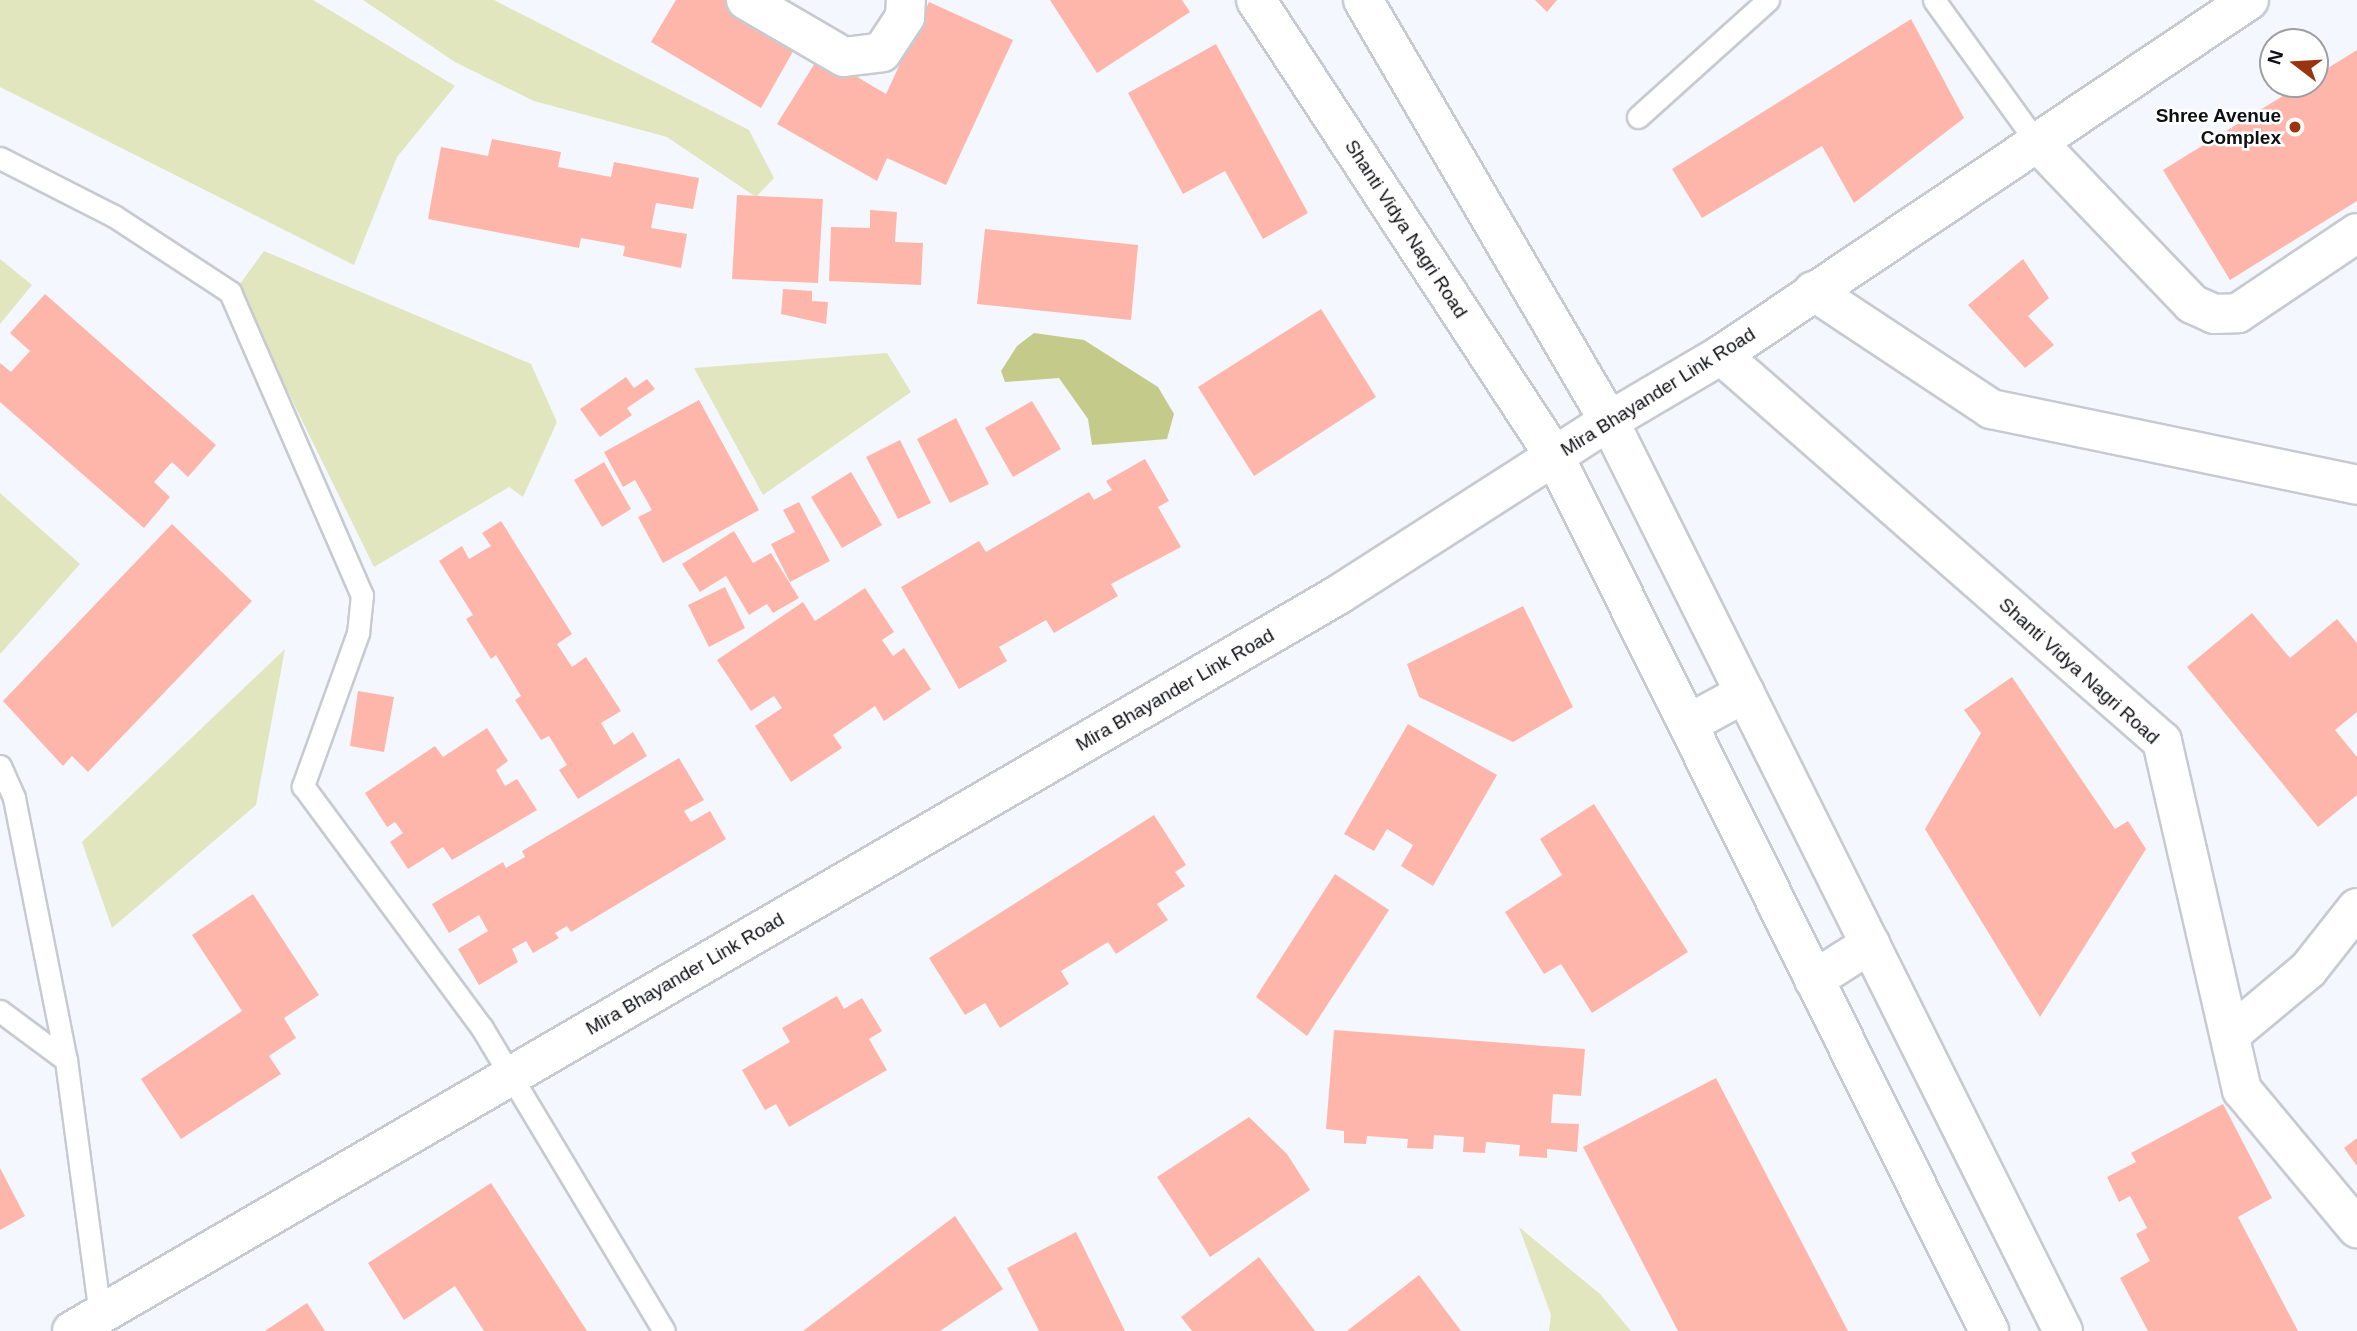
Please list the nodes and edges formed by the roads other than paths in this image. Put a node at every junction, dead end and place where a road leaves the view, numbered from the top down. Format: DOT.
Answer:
graph roads {
  1 [pos="746,0"];
  2 [pos="906,0"];
  3 [pos="1256,0"];
  4 [pos="1363,0"];
  5 [pos="1768,0"];
  6 [pos="1934,0"];
  7 [pos="2249,0"];
  8 [pos="1639,117"];
  9 [pos="2035,140"];
  10 [pos="0,158"];
  11 [pos="2357,233"];
  12 [pos="1813,292"];
  13 [pos="1721,355"];
  14 [pos="1609,421"];
  15 [pos="1555,457"];
  16 [pos="2357,485"];
  17 [pos="1745,693"];
  18 [pos="1688,724"];
  19 [pos="0,766"];
  20 [pos="2357,908"];
  21 [pos="1870,944"];
  22 [pos="1814,980"];
  23 [pos="0,1011"];
  24 [pos="2230,1035"];
  25 [pos="66,1060"];
  26 [pos="509,1077"];
  27 [pos="2357,1228"];
  28 [pos="86,1323"];
  29 [pos="664,1331"];
  30 [pos="1989,1331"];
  31 [pos="2063,1331"];
  1 -- 2 [label="street"];
  3 -- 15 [label="street, Shanti Vidya Nagri Road"];
  4 -- 14 [label="street"];
  5 -- 8 [label="lane"];
  6 -- 9 [label="lane"];
  7 -- 9 [label="street, Mira Bhayander Link Road"];
  9 -- 11 [label="street"];
  9 -- 12 [label="street, Mira Bhayander Link Road"];
  10 -- 26 [label="lane"];
  12 -- 13 [label="street, Mira Bhayander Link Road"];
  12 -- 16 [label="street"];
  13 -- 14 [label="street, Mira Bhayander Link Road"];
  13 -- 24 [label="street, Shanti Vidya Nagri Road"];
  14 -- 15 [label="street, Mira Bhayander Link Road"];
  14 -- 17 [label="street"];
  15 -- 18 [label="street, Shanti Vidya Nagri Road"];
  15 -- 26 [label="street, Mira Bhayander Link Road"];
  17 -- 18 [label="street"];
  17 -- 21 [label="street"];
  18 -- 22 [label="street, Shanti Vidya Nagri Road"];
  19 -- 25 [label="lane"];
  20 -- 24 [label="street"];
  21 -- 22 [label="street"];
  21 -- 31 [label="street"];
  22 -- 30 [label="street, Shanti Vidya Nagri Road"];
  23 -- 25 [label="lane"];
  24 -- 27 [label="street, Shanti Vidya Nagri Road"];
  25 -- 28 [label="lane"];
  26 -- 28 [label="street, Mira Bhayander Link Road"];
  26 -- 29 [label="lane"];
}
